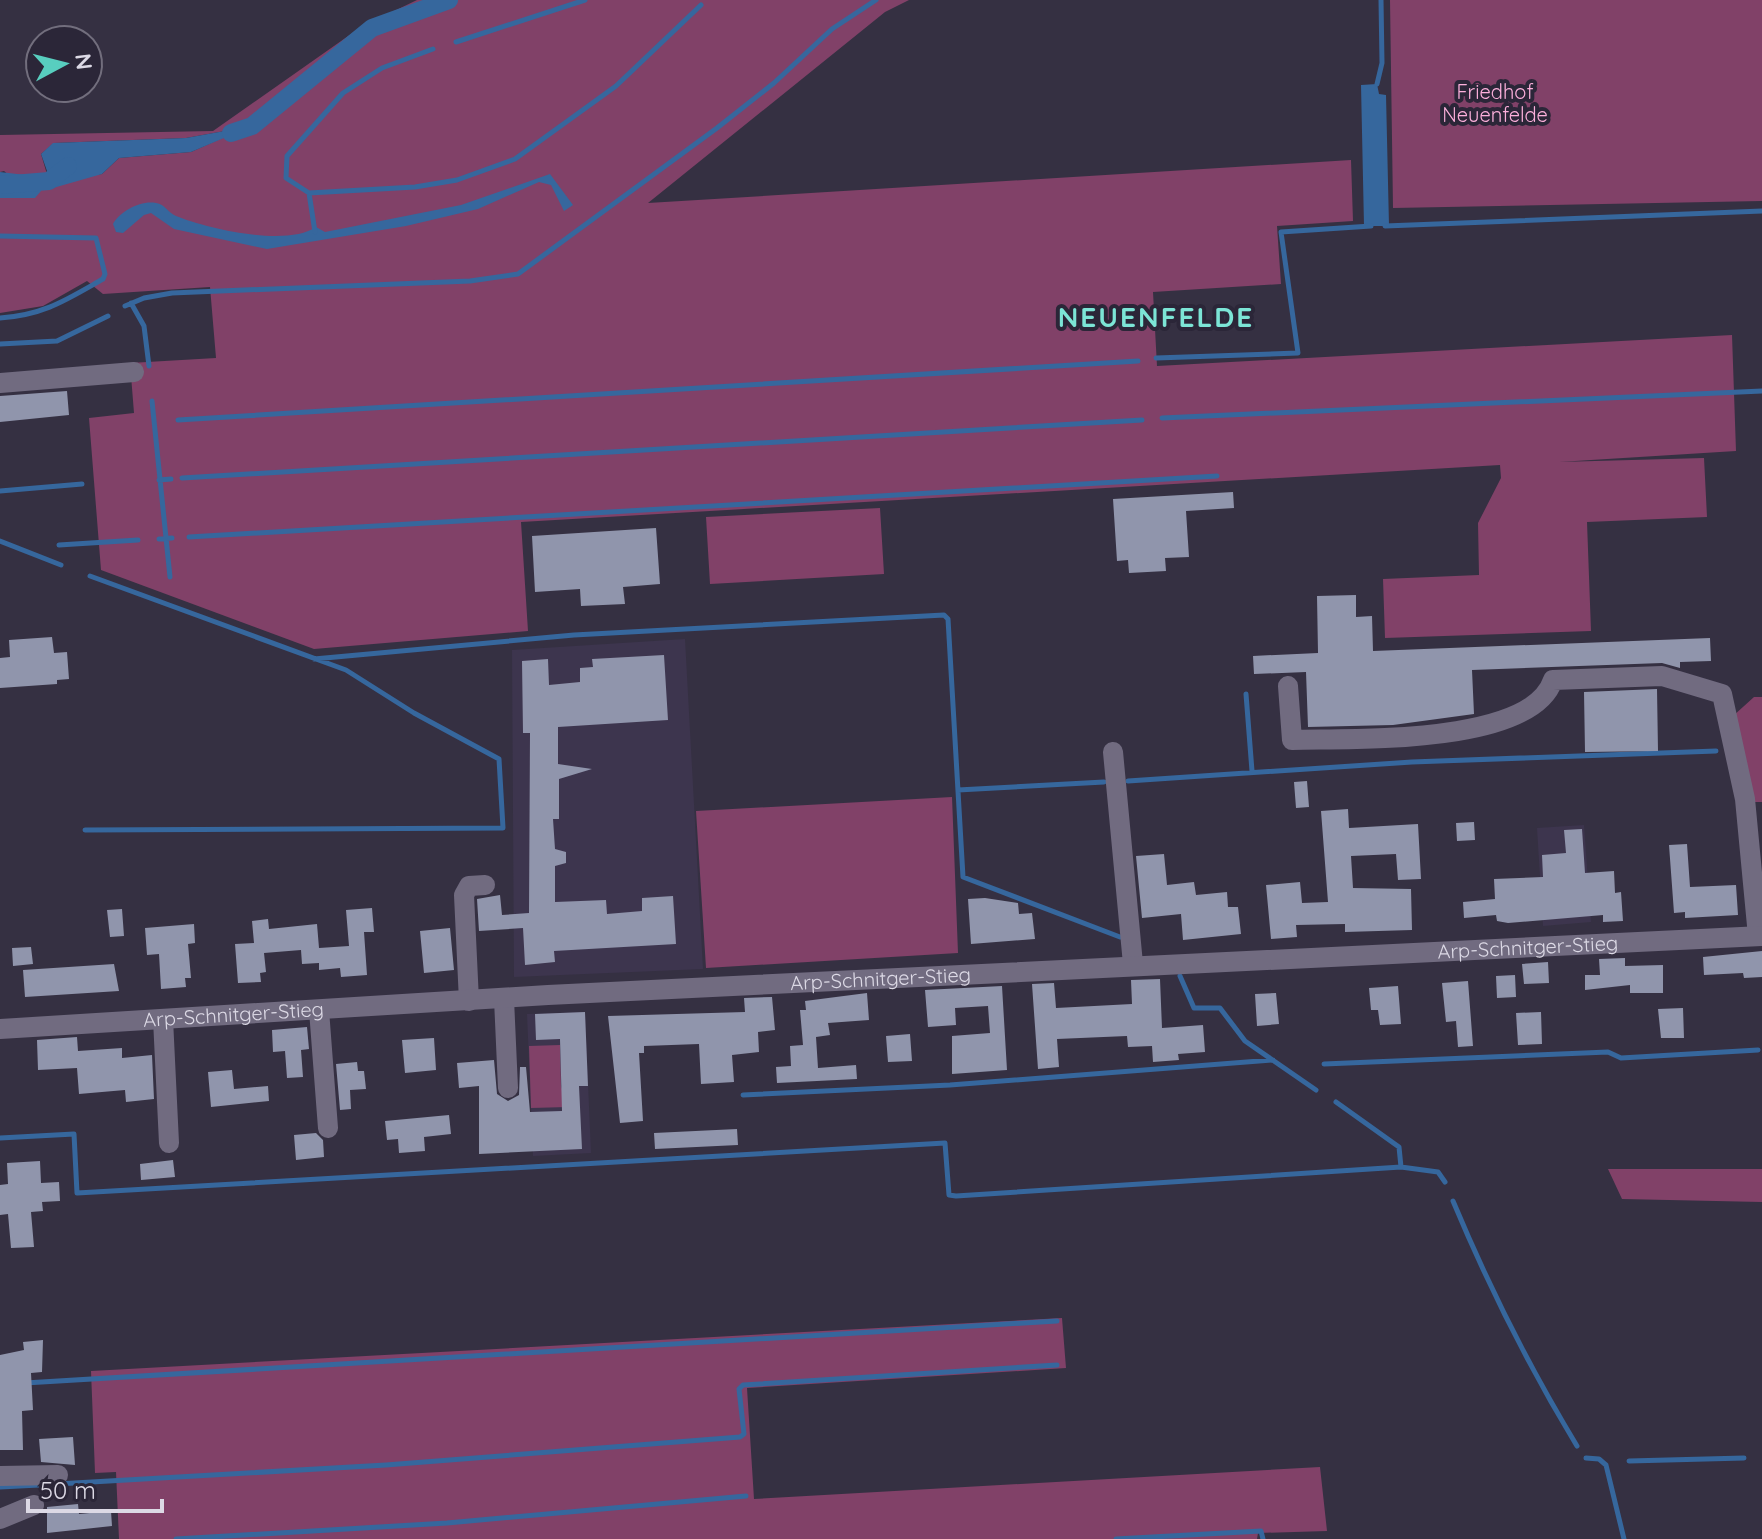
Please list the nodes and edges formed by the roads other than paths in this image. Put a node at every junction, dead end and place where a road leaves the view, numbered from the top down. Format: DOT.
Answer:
graph roads {
  1 [pos="134,372"];
  2 [pos="0,383"];
  3 [pos="1288,686"];
  4 [pos="1113,752"];
  5 [pos="485,885"];
  6 [pos="1760,936"];
  7 [pos="1133,964"];
  8 [pos="504,999"];
  9 [pos="469,1001"];
  10 [pos="319,1010"];
  11 [pos="163,1019"];
  12 [pos="0,1029"];
  13 [pos="508,1088"];
  14 [pos="328,1128"];
  15 [pos="169,1143"];
  16 [pos="58,1475"];
  17 [pos="0,1476"];
  18 [pos="34,1505"];
  19 [pos="0,1519"];
  1 -- 2 [label="street"];
  3 -- 6 [label="street"];
  4 -- 7 [label="street"];
  5 -- 9 [label="street"];
  6 -- 7 [label="street, Arp-Schnitger-Stieg"];
  7 -- 8 [label="street, Arp-Schnitger-Stieg"];
  8 -- 9 [label="street, Arp-Schnitger-Stieg"];
  8 -- 13 [label="street"];
  9 -- 10 [label="street, Arp-Schnitger-Stieg"];
  10 -- 11 [label="street, Arp-Schnitger-Stieg"];
  10 -- 14 [label="street"];
  11 -- 12 [label="street, Arp-Schnitger-Stieg"];
  11 -- 15 [label="street"];
  16 -- 17 [label="street"];
  18 -- 19 [label="street"];
}
